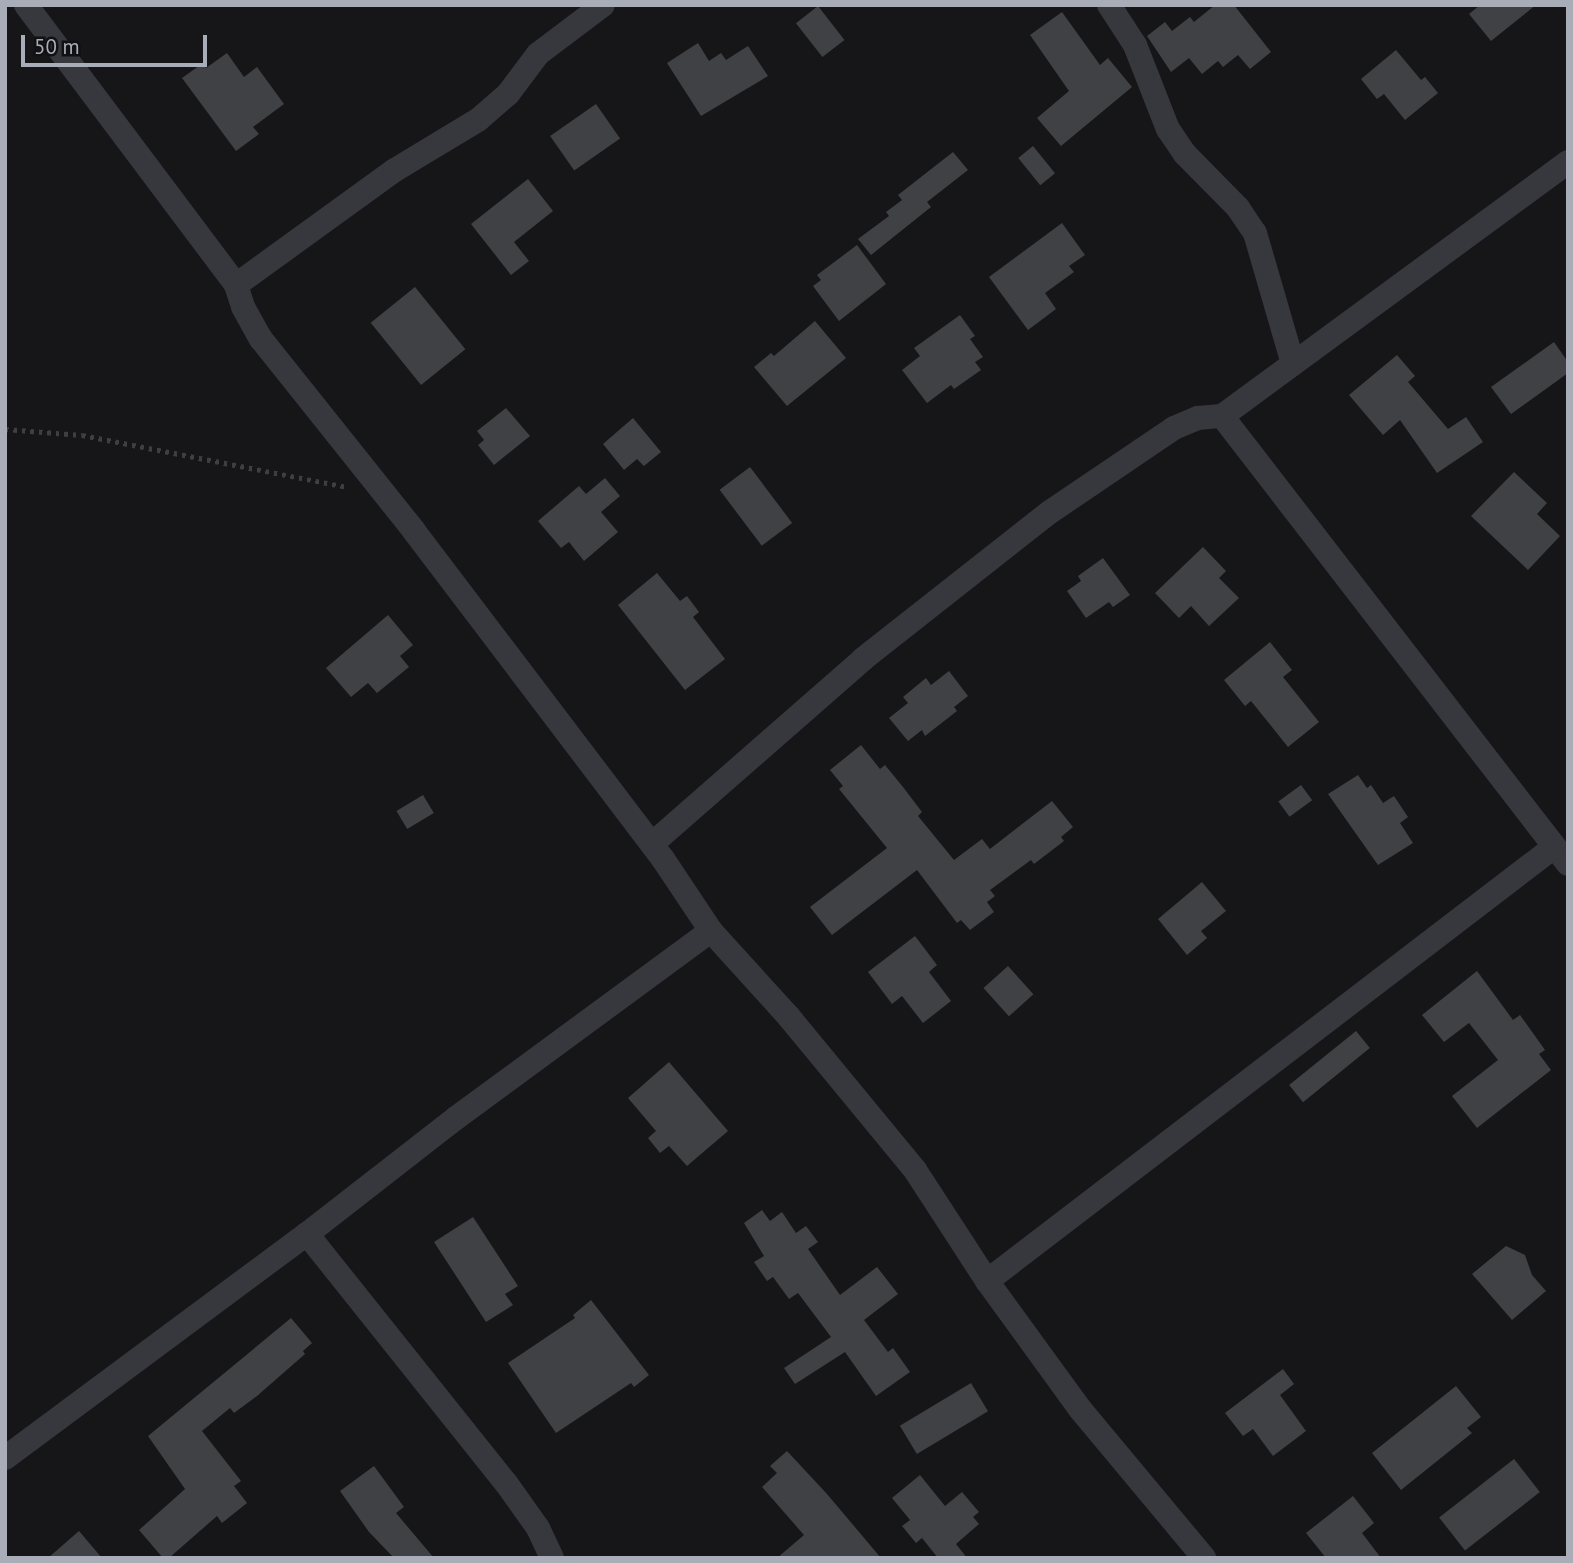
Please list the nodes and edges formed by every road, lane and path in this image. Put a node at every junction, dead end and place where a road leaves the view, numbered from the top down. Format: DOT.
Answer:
graph roads {
  1 [pos="26,5"];
  2 [pos="603,5"];
  3 [pos="1109,5"];
  4 [pos="1568,162"];
  5 [pos="236,285"];
  6 [pos="1293,363"];
  7 [pos="1222,416"];
  8 [pos="5,429"];
  9 [pos="384,494"];
  10 [pos="652,844"];
  11 [pos="1561,855"];
  12 [pos="711,931"];
  13 [pos="307,1234"];
  14 [pos="987,1281"];
  15 [pos="5,1458"];
  16 [pos="552,1558"];
  17 [pos="1205,1558"];
  1 -- 5 [label="street"];
  2 -- 5 [label="street"];
  3 -- 6 [label="street"];
  4 -- 6 [label="street"];
  5 -- 9 [label="street"];
  6 -- 7 [label="street"];
  7 -- 10 [label="street"];
  7 -- 11 [label="street"];
  8 -- 9 [label="path"];
  9 -- 10 [label="street"];
  10 -- 12 [label="street"];
  11 -- 14 [label="street"];
  12 -- 13 [label="street"];
  12 -- 14 [label="street"];
  13 -- 15 [label="street"];
  13 -- 16 [label="street"];
  14 -- 17 [label="street"];
}
